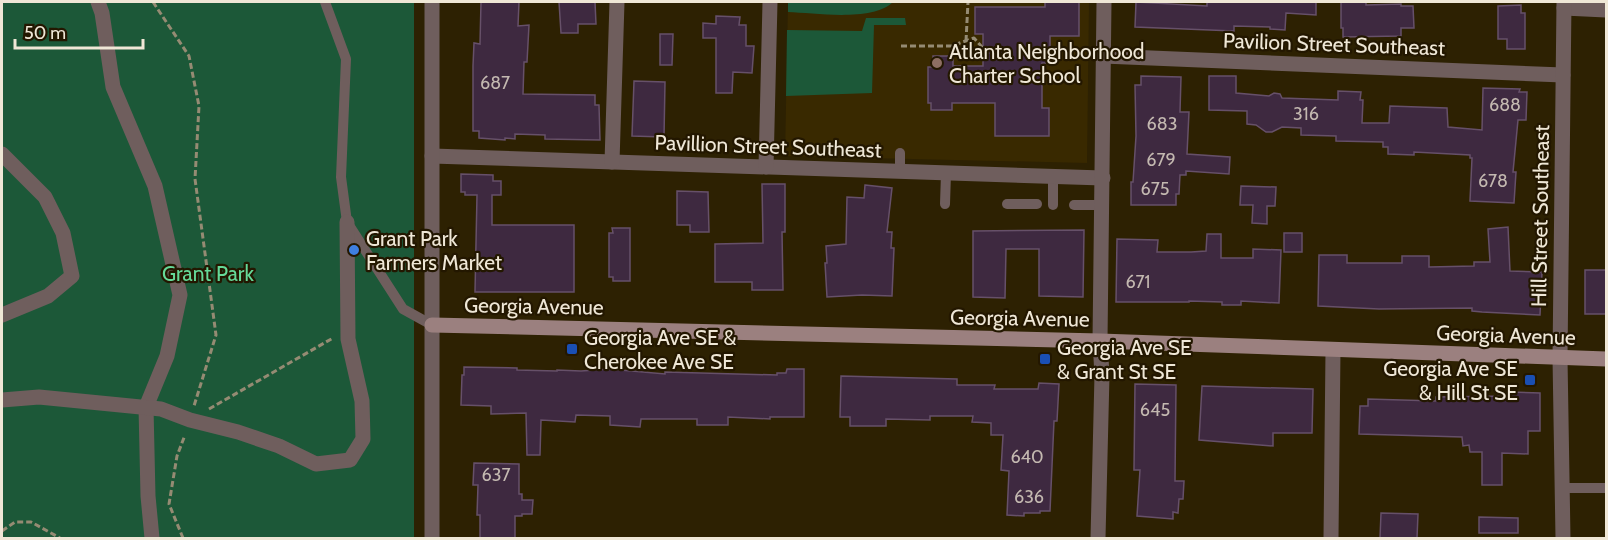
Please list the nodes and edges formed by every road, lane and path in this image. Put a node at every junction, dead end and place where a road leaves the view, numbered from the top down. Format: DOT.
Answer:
graph roads {
  1 [pos="98,2"];
  2 [pos="153,2"];
  3 [pos="325,2"];
  4 [pos="432,2"];
  5 [pos="617,2"];
  6 [pos="770,2"];
  7 [pos="968,2"];
  8 [pos="1104,2"];
  9 [pos="1564,5"];
  10 [pos="1606,10"];
  11 [pos="966,41"];
  12 [pos="901,46"];
  13 [pos="989,55"];
  14 [pos="1103,56"];
  15 [pos="1563,75"];
  16 [pos="900,153"];
  17 [pos="2,154"];
  18 [pos="432,156"];
  19 [pos="612,162"];
  20 [pos="766,167"];
  21 [pos="900,172"];
  22 [pos="946,173"];
  23 [pos="1053,177"];
  24 [pos="1102,178"];
  25 [pos="945,204"];
  26 [pos="1007,204"];
  27 [pos="1037,204"];
  28 [pos="1053,205"];
  29 [pos="1074,205"];
  30 [pos="1102,205"];
  31 [pos="347,222"];
  32 [pos="2,315"];
  33 [pos="432,325"];
  34 [pos="348,329"];
  35 [pos="1100,340"];
  36 [pos="1333,350"];
  37 [pos="1560,358"];
  38 [pos="1606,359"];
  39 [pos="2,400"];
  40 [pos="146,407"];
  41 [pos="190,420"];
  42 [pos="1562,488"];
  43 [pos="1606,488"];
  44 [pos="2,531"];
  45 [pos="60,538"];
  46 [pos="152,538"];
  47 [pos="183,538"];
  48 [pos="432,538"];
  49 [pos="1098,538"];
  50 [pos="1331,538"];
  51 [pos="1563,538"];
  1 -- 40 [label="street"];
  2 -- 41 [label="path"];
  3 -- 31 [label="lane"];
  4 -- 18 [label="street"];
  5 -- 19 [label="street"];
  6 -- 20 [label="street"];
  7 -- 11 [label="path"];
  8 -- 14 [label="street"];
  9 -- 10 [label="street"];
  9 -- 15 [label="street, Hill Street Southeast"];
  11 -- 12 [label="path"];
  11 -- 13 [label="path"];
  14 -- 15 [label="street, Pavilion Street Southeast"];
  14 -- 24 [label="street"];
  15 -- 37 [label="street, Hill Street Southeast"];
  16 -- 21 [label="lane"];
  17 -- 32 [label="street"];
  18 -- 19 [label="street, Pavillion Street Southeast"];
  18 -- 33 [label="street"];
  19 -- 20 [label="street, Pavillion Street Southeast"];
  20 -- 21 [label="street, Pavillion Street Southeast"];
  21 -- 22 [label="street, Pavillion Street Southeast"];
  22 -- 23 [label="street, Pavillion Street Southeast"];
  22 -- 25 [label="lane"];
  23 -- 24 [label="street, Pavillion Street Southeast"];
  23 -- 28 [label="lane"];
  24 -- 30 [label="street"];
  26 -- 27 [label="lane"];
  29 -- 30 [label="lane"];
  30 -- 35 [label="street"];
  31 -- 33 [label="lane"];
  31 -- 34 [label="street"];
  33 -- 35 [label="main road, Georgia Avenue"];
  33 -- 48 [label="street"];
  34 -- 41 [label="path"];
  34 -- 41 [label="street"];
  35 -- 36 [label="main road, Georgia Avenue"];
  35 -- 49 [label="street"];
  36 -- 37 [label="main road, Georgia Avenue"];
  36 -- 50 [label="street"];
  37 -- 38 [label="main road, Georgia Avenue"];
  37 -- 42 [label="street, Hill Street Southeast"];
  39 -- 40 [label="street"];
  40 -- 41 [label="street"];
  40 -- 46 [label="street"];
  41 -- 47 [label="path"];
  42 -- 43 [label="lane"];
  42 -- 51 [label="street, Hill Street Southeast"];
  44 -- 45 [label="path"];
}
